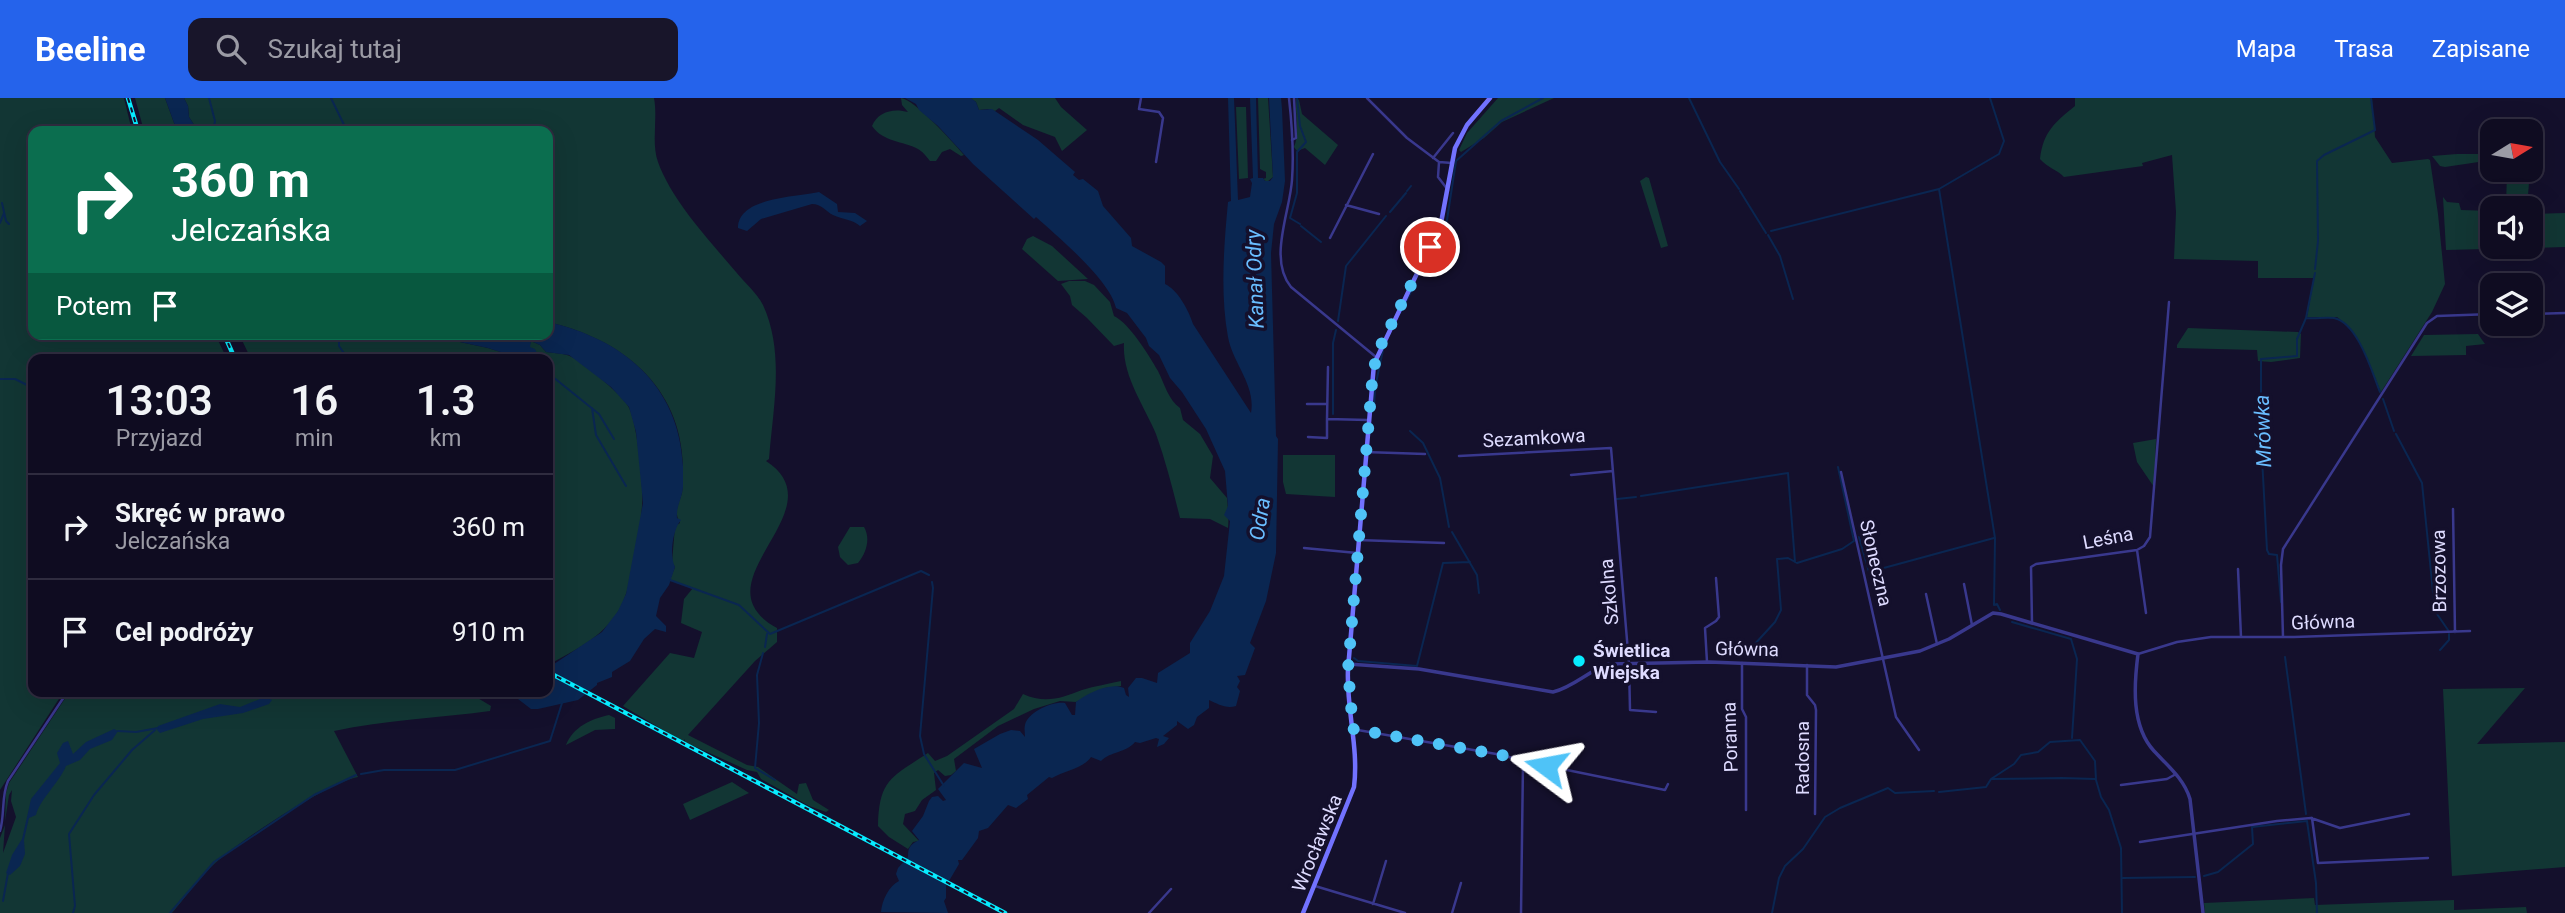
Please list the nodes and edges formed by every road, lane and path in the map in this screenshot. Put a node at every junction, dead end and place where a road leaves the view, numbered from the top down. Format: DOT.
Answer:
graph roads {
  1 [pos="1140,98"];
  2 [pos="1289,98"];
  3 [pos="1294,98"];
  4 [pos="1367,98"];
  5 [pos="1490,98"];
  6 [pos="1453,133"];
  7 [pos="1292,140"];
  8 [pos="1373,154"];
  9 [pos="1433,158"];
  10 [pos="1156,162"];
  11 [pos="1438,162"];
  12 [pos="1452,163"];
  13 [pos="1448,190"];
  14 [pos="1346,205"];
  15 [pos="1379,214"];
  16 [pos="1330,238"];
  17 [pos="2169,302"];
  18 [pos="2565,313"];
  19 [pos="2480,314"];
  20 [pos="2543,314"];
  21 [pos="1376,357"];
  22 [pos="1328,367"];
  23 [pos="1307,404"];
  24 [pos="1327,404"];
  25 [pos="1327,419"];
  26 [pos="1368,420"];
  27 [pos="1308,437"];
  28 [pos="1611,448"];
  29 [pos="1365,452"];
  30 [pos="1425,454"];
  31 [pos="1459,456"];
  32 [pos="1613,471"];
  33 [pos="1841,472"];
  34 [pos="1571,475"];
  35 [pos="2453,509"];
  36 [pos="1358,540"];
  37 [pos="1444,544"];
  38 [pos="1304,548"];
  39 [pos="2137,550"];
  40 [pos="1357,553"];
  41 [pos="2238,569"];
  42 [pos="1716,578"];
  43 [pos="1964,584"];
  44 [pos="1926,594"];
  45 [pos="2146,613"];
  46 [pos="2032,623"];
  47 [pos="1972,625"];
  48 [pos="2470,631"];
  49 [pos="2455,632"];
  50 [pos="2241,637"];
  51 [pos="2283,637"];
  52 [pos="1937,644"];
  53 [pos="2138,654"];
  54 [pos="1884,659"];
  55 [pos="1707,662"];
  56 [pos="1742,663"];
  57 [pos="1348,664"];
  58 [pos="1629,664"];
  59 [pos="1807,665"];
  60 [pos="64,697"];
  61 [pos="1656,712"];
  62 [pos="1353,729"];
  63 [pos="1920,750"];
  64 [pos="1523,761"];
  65 [pos="2176,774"];
  66 [pos="1668,784"];
  67 [pos="2121,785"];
  68 [pos="1746,810"];
  69 [pos="1815,814"];
  70 [pos="2409,814"];
  71 [pos="2312,818"];
  72 [pos="0,831"];
  73 [pos="2195,834"];
  74 [pos="2140,842"];
  75 [pos="2428,858"];
  76 [pos="1386,861"];
  77 [pos="1461,883"];
  78 [pos="1315,886"];
  79 [pos="1171,889"];
  80 [pos="1373,904"];
  81 [pos="1149,913"];
  82 [pos="1303,913"];
  83 [pos="1405,913"];
  84 [pos="1452,913"];
  85 [pos="1521,913"];
  86 [pos="2203,913"];
  1 -- 10 [label="street"];
  2 -- 7 [label="street"];
  3 -- 7 [label="street"];
  4 -- 9 [label="street"];
  5 -- 12 [label="main road, Wrocławska"];
  6 -- 9 [label="street"];
  7 -- 21 [label="street"];
  8 -- 14 [label="street"];
  9 -- 11 [label="street"];
  11 -- 12 [label="street"];
  11 -- 13 [label="street"];
  12 -- 13 [label="main road, Wrocławska"];
  13 -- 21 [label="main road, Wrocławska"];
  14 -- 15 [label="street"];
  14 -- 16 [label="street"];
  17 -- 39 [label="street, Leśna"];
  18 -- 20 [label="street"];
  19 -- 51 [label="street"];
  21 -- 26 [label="main road, Wrocławska"];
  22 -- 24 [label="street"];
  23 -- 24 [label="street"];
  24 -- 25 [label="street"];
  25 -- 26 [label="street"];
  25 -- 27 [label="street"];
  26 -- 29 [label="main road, Wrocławska"];
  28 -- 31 [label="street, Sezamkowa"];
  28 -- 32 [label="street, Szkolna"];
  29 -- 30 [label="street"];
  29 -- 36 [label="main road, Wrocławska"];
  32 -- 34 [label="street"];
  32 -- 58 [label="street, Szkolna"];
  33 -- 54 [label="street, Słoneczna"];
  35 -- 49 [label="street, Brzozowa"];
  36 -- 37 [label="street"];
  36 -- 40 [label="main road, Wrocławska"];
  38 -- 40 [label="street"];
  39 -- 45 [label="street"];
  39 -- 46 [label="street, Leśna"];
  40 -- 57 [label="main road, Wrocławska"];
  41 -- 50 [label="street"];
  42 -- 55 [label="street"];
  43 -- 47 [label="street"];
  44 -- 52 [label="street"];
  46 -- 47 [label="street, Główna"];
  46 -- 53 [label="street, Główna"];
  47 -- 52 [label="street, Główna"];
  48 -- 49 [label="street, Główna"];
  49 -- 51 [label="street, Główna"];
  50 -- 51 [label="street, Główna"];
  50 -- 53 [label="street, Główna"];
  52 -- 54 [label="street, Główna"];
  53 -- 65 [label="street"];
  54 -- 59 [label="street, Główna"];
  54 -- 63 [label="street, Słoneczna"];
  55 -- 56 [label="street, Główna"];
  55 -- 58 [label="street, Główna"];
  56 -- 59 [label="street, Główna"];
  56 -- 68 [label="street, Poranna"];
  57 -- 58 [label="street, Główna"];
  57 -- 62 [label="main road, Wrocławska"];
  58 -- 61 [label="street, Szkolna"];
  59 -- 69 [label="street, Radosna"];
  60 -- 72 [label="street"];
  62 -- 64 [label="street"];
  62 -- 78 [label="main road, Wrocławska"];
  64 -- 66 [label="street"];
  64 -- 85 [label="street"];
  65 -- 67 [label="street"];
  65 -- 73 [label="street"];
  70 -- 71 [label="street"];
  71 -- 73 [label="street"];
  71 -- 75 [label="street"];
  73 -- 74 [label="street"];
  73 -- 86 [label="street"];
  76 -- 80 [label="street"];
  77 -- 84 [label="street"];
  78 -- 80 [label="street"];
  78 -- 82 [label="main road, Wrocławska"];
  79 -- 81 [label="street"];
  80 -- 83 [label="street"];
}
